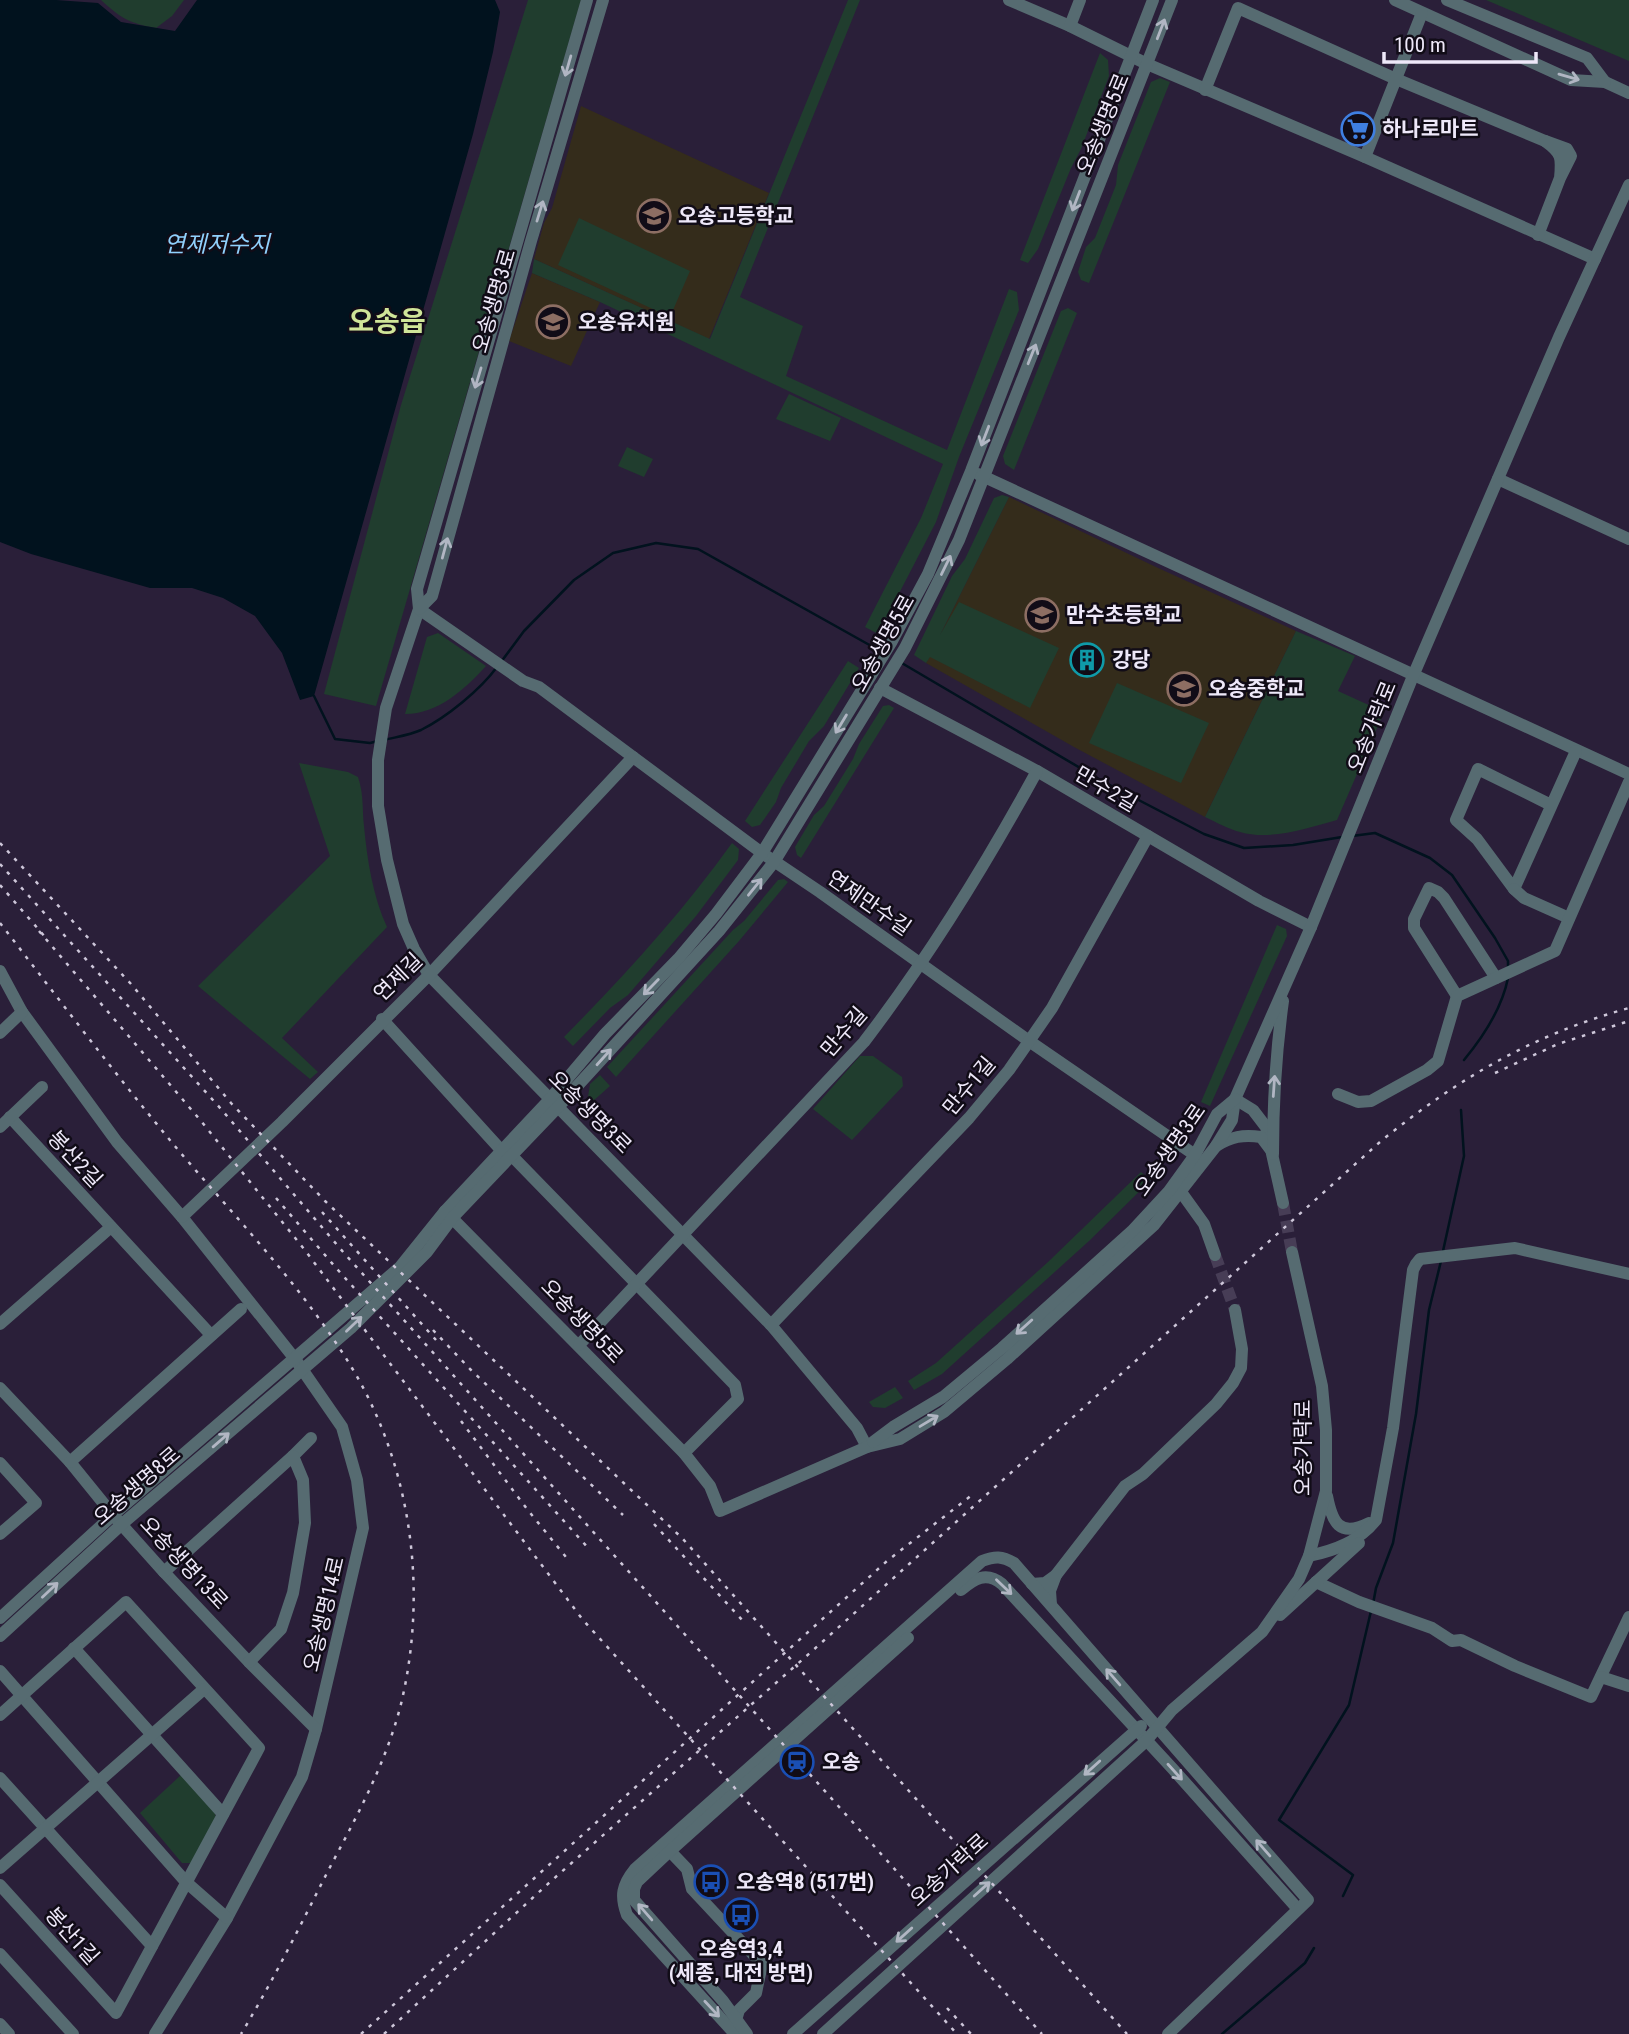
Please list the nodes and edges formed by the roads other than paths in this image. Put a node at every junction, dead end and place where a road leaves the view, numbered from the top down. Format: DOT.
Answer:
graph roads {
  1 [pos="587,0"];
  2 [pos="603,0"];
  3 [pos="1009,0"];
  4 [pos="1080,0"];
  5 [pos="1153,0"];
  6 [pos="1172,0"];
  7 [pos="1395,0"];
  8 [pos="1447,0"];
  9 [pos="1422,13"];
  10 [pos="1070,26"];
  11 [pos="1132,57"];
  12 [pos="1147,64"];
  13 [pos="1396,79"];
  14 [pos="1605,82"];
  15 [pos="1205,90"];
  16 [pos="1629,93"];
  17 [pos="1365,156"];
  18 [pos="1629,185"];
  19 [pos="1538,234"];
  20 [pos="1595,260"];
  21 [pos="977,474"];
  22 [pos="1498,480"];
  23 [pos="1629,538"];
  24 [pos="419,609"];
  25 [pos="1413,676"];
  26 [pos="880,688"];
  27 [pos="1576,751"];
  28 [pos="633,757"];
  29 [pos="1037,771"];
  30 [pos="1629,774"];
  31 [pos="1629,782"];
  32 [pos="1551,805"];
  33 [pos="1148,836"];
  34 [pos="762,853"];
  35 [pos="774,862"];
  36 [pos="1514,889"];
  37 [pos="1569,918"];
  38 [pos="1311,927"];
  39 [pos="922,964"];
  40 [pos="0,971"];
  41 [pos="429,975"];
  42 [pos="1499,977"];
  43 [pos="1285,984"];
  44 [pos="1457,996"];
  45 [pos="22,1012"];
  46 [pos="382,1019"];
  47 [pos="0,1033"];
  48 [pos="1029,1041"];
  49 [pos="42,1087"];
  50 [pos="1338,1094"];
  51 [pos="1235,1099"];
  52 [pos="554,1103"];
  53 [pos="10,1117"];
  54 [pos="0,1127"];
  55 [pos="1216,1146"];
  56 [pos="506,1153"];
  57 [pos="1273,1154"];
  58 [pos="1195,1155"];
  59 [pos="1181,1192"];
  60 [pos="1283,1203"];
  61 [pos="449,1214"];
  62 [pos="182,1217"];
  63 [pos="111,1227"];
  64 [pos="683,1233"];
  65 [pos="1292,1252"];
  66 [pos="1215,1255"];
  67 [pos="1629,1274"];
  68 [pos="636,1284"];
  69 [pos="241,1309"];
  70 [pos="1235,1310"];
  71 [pos="0,1324"];
  72 [pos="771,1325"];
  73 [pos="211,1335"];
  74 [pos="579,1345"];
  75 [pos="299,1364"];
  76 [pos="0,1388"];
  77 [pos="311,1438"];
  78 [pos="867,1447"];
  79 [pos="684,1453"];
  80 [pos="293,1456"];
  81 [pos="70,1462"];
  82 [pos="0,1463"];
  83 [pos="1326,1491"];
  84 [pos="117,1520"];
  85 [pos="1376,1520"];
  86 [pos="0,1534"];
  87 [pos="1309,1556"];
  88 [pos="164,1572"];
  89 [pos="1056,1576"];
  90 [pos="1316,1582"];
  91 [pos="1032,1584"];
  92 [pos="1051,1605"];
  93 [pos="1629,1617"];
  94 [pos="0,1618"];
  95 [pos="1262,1632"];
  96 [pos="0,1636"];
  97 [pos="74,1648"];
  98 [pos="249,1662"];
  99 [pos="0,1671"];
  100 [pos="1601,1677"];
  101 [pos="1629,1686"];
  102 [pos="204,1689"];
  103 [pos="22,1696"];
  104 [pos="0,1715"];
  105 [pos="1154,1724"];
  106 [pos="316,1729"];
  107 [pos="1135,1730"];
  108 [pos="153,1734"];
  109 [pos="1146,1741"];
  110 [pos="0,1778"];
  111 [pos="98,1782"];
  112 [pos="223,1814"];
  113 [pos="45,1828"];
  114 [pos="667,1848"];
  115 [pos="0,1868"];
  116 [pos="186,1882"];
  117 [pos="0,1885"];
  118 [pos="1297,1908"];
  119 [pos="227,1918"];
  120 [pos="152,1946"];
  121 [pos="0,1954"];
  122 [pos="737,2020"];
  123 [pos="0,2024"];
  124 [pos="9,2034"];
  125 [pos="73,2034"];
  126 [pos="155,2034"];
  127 [pos="735,2034"];
  128 [pos="747,2034"];
  129 [pos="793,2034"];
  130 [pos="823,2034"];
  131 [pos="1168,2034"];
  1 -- 24 [label="street, 오송생명3로, one-way"];
  24 -- 2 [label="street, 오송생명3로, one-way"];
  3 -- 10 [label="street, 오송생명5로"];
  4 -- 10 [label="street"];
  5 -- 11 [label="street, 오송생명5로"];
  12 -- 6 [label="street, 오송생명5로, one-way"];
  7 -- 9 [label="street"];
  8 -- 14 [label="street"];
  9 -- 13 [label="street"];
  9 -- 14 [label="street, one-way"];
  10 -- 11 [label="street, 오송생명5로"];
  11 -- 12 [label="street, 오송생명5로"];
  11 -- 21 [label="street, 오송생명5로, one-way"];
  12 -- 15 [label="street, 오송생명5로"];
  21 -- 12 [label="street, 오송생명5로, one-way"];
  13 -- 15 [label="street"];
  13 -- 17 [label="street"];
  13 -- 19 [label="street"];
  14 -- 16 [label="street"];
  15 -- 17 [label="street, 오송생명5로"];
  17 -- 19 [label="street"];
  18 -- 20 [label="street, 오송가락로"];
  19 -- 20 [label="street"];
  20 -- 22 [label="street, 오송가락로"];
  21 -- 25 [label="street"];
  26 -- 21 [label="street, 오송생명5로, one-way"];
  21 -- 34 [label="street, 오송생명5로, one-way"];
  22 -- 23 [label="street"];
  22 -- 25 [label="street, 오송가락로"];
  24 -- 28 [label="street, 연제만수길"];
  24 -- 41 [label="street, 오송생명3로"];
  25 -- 27 [label="street"];
  25 -- 38 [label="street, 오송가락로"];
  26 -- 29 [label="street, 만수2길"];
  26 -- 35 [label="street, 오송생명5로"];
  27 -- 30 [label="street"];
  27 -- 32 [label="street"];
  28 -- 34 [label="street, 연제만수길"];
  28 -- 41 [label="street, 연제길"];
  29 -- 33 [label="street, 만수2길"];
  29 -- 39 [label="street, 만수길"];
  31 -- 37 [label="street"];
  32 -- 36 [label="street"];
  32 -- 36 [label="street"];
  33 -- 38 [label="street, 만수2길"];
  33 -- 48 [label="street, 만수1길"];
  34 -- 35 [label="street, 연제만수길"];
  34 -- 52 [label="street, 오송생명5로, one-way"];
  35 -- 39 [label="street, 연제만수길"];
  52 -- 35 [label="street, 오송생명5로, one-way"];
  36 -- 37 [label="street"];
  37 -- 42 [label="street"];
  38 -- 43 [label="street, 오송가락로"];
  39 -- 48 [label="street, 연제만수길"];
  39 -- 64 [label="street, 만수길"];
  40 -- 45 [label="street"];
  41 -- 46 [label="street, 연제길"];
  41 -- 52 [label="street, 오송생명3로"];
  42 -- 44 [label="street"];
  42 -- 44 [label="street"];
  43 -- 51 [label="street, 오송가락로"];
  57 -- 43 [label="street, one-way"];
  44 -- 50 [label="street"];
  45 -- 47 [label="street"];
  45 -- 62 [label="street, 오송생명14로"];
  46 -- 56 [label="street"];
  46 -- 62 [label="street, 연제길"];
  48 -- 58 [label="street, 연제만수길"];
  48 -- 72 [label="street, 만수1길"];
  49 -- 53 [label="street"];
  51 -- 55 [label="street, 오송생명3로"];
  51 -- 57 [label="street"];
  51 -- 58 [label="street, 오송생명3로"];
  52 -- 56 [label="street, 오송생명5로"];
  52 -- 64 [label="street, 오송생명3로"];
  53 -- 54 [label="street"];
  53 -- 63 [label="street, 봉산2길"];
  55 -- 57 [label="street"];
  55 -- 59 [label="street, 오송생명3로"];
  56 -- 61 [label="street, 오송생명5로"];
  56 -- 68 [label="street"];
  57 -- 60 [label="street"];
  58 -- 78 [label="street, 오송생명3로, one-way"];
  59 -- 66 [label="street"];
  78 -- 59 [label="street, 오송생명3로, one-way"];
  61 -- 74 [label="street, 오송생명5로"];
  61 -- 75 [label="street, 오송생명8로"];
  62 -- 75 [label="street, 오송생명14로"];
  63 -- 71 [label="street"];
  63 -- 73 [label="street, 봉산2길"];
  64 -- 68 [label="street, 만수길"];
  64 -- 72 [label="street, 오송생명3로"];
  65 -- 83 [label="street, 오송가락로"];
  67 -- 85 [label="street"];
  68 -- 74 [label="street, 만수길"];
  68 -- 79 [label="street"];
  69 -- 73 [label="street"];
  70 -- 89 [label="street"];
  72 -- 78 [label="street, 오송생명3로"];
  73 -- 81 [label="street"];
  74 -- 79 [label="street, 오송생명5로"];
  75 -- 84 [label="street, 오송생명8로"];
  75 -- 106 [label="street, 오송생명14로"];
  76 -- 81 [label="street, 오송생명13로"];
  77 -- 80 [label="street"];
  78 -- 79 [label="street, 오송생명5로"];
  80 -- 88 [label="street"];
  80 -- 98 [label="street"];
  81 -- 84 [label="street, 오송생명13로"];
  82 -- 86 [label="street"];
  83 -- 85 [label="street"];
  83 -- 87 [label="street, 오송가락로"];
  84 -- 88 [label="street, 오송생명13로"];
  84 -- 94 [label="street, 오송생명8로"];
  96 -- 84 [label="street, 오송생명8로, one-way"];
  85 -- 87 [label="street"];
  85 -- 90 [label="street"];
  87 -- 95 [label="street, 오송가락로"];
  88 -- 98 [label="street, 오송생명13로"];
  89 -- 91 [label="street"];
  89 -- 92 [label="street"];
  90 -- 95 [label="street"];
  90 -- 100 [label="street"];
  91 -- 92 [label="street"];
  91 -- 114 [label="street"];
  105 -- 92 [label="street, one-way"];
  93 -- 100 [label="street"];
  95 -- 105 [label="street, 오송가락로"];
  97 -- 102 [label="street"];
  97 -- 103 [label="street"];
  97 -- 108 [label="street"];
  98 -- 106 [label="street, 오송생명13로"];
  99 -- 103 [label="street"];
  100 -- 101 [label="street"];
  102 -- 108 [label="street"];
  102 -- 112 [label="street"];
  103 -- 104 [label="street"];
  103 -- 111 [label="street"];
  105 -- 107 [label="street, 오송가락로"];
  105 -- 109 [label="street, 오송가락로"];
  118 -- 105 [label="street, one-way"];
  106 -- 119 [label="street, 오송생명14로"];
  107 -- 109 [label="street"];
  114 -- 107 [label="street, one-way"];
  107 -- 129 [label="street, 오송가락로, one-way"];
  108 -- 111 [label="street"];
  108 -- 112 [label="street"];
  109 -- 118 [label="street, one-way"];
  130 -- 109 [label="street, 오송가락로, one-way"];
  110 -- 113 [label="street"];
  111 -- 113 [label="street"];
  111 -- 116 [label="street"];
  112 -- 116 [label="street"];
  113 -- 115 [label="street"];
  113 -- 120 [label="street"];
  114 -- 122 [label="street"];
  122 -- 114 [label="street, one-way"];
  114 -- 127 [label="street, one-way"];
  116 -- 119 [label="street"];
  116 -- 120 [label="street"];
  117 -- 120 [label="street, 봉산1길"];
  118 -- 131 [label="street"];
  119 -- 126 [label="street, 오송생명14로"];
  121 -- 125 [label="street"];
  122 -- 128 [label="street"];
  123 -- 124 [label="street"];
}
